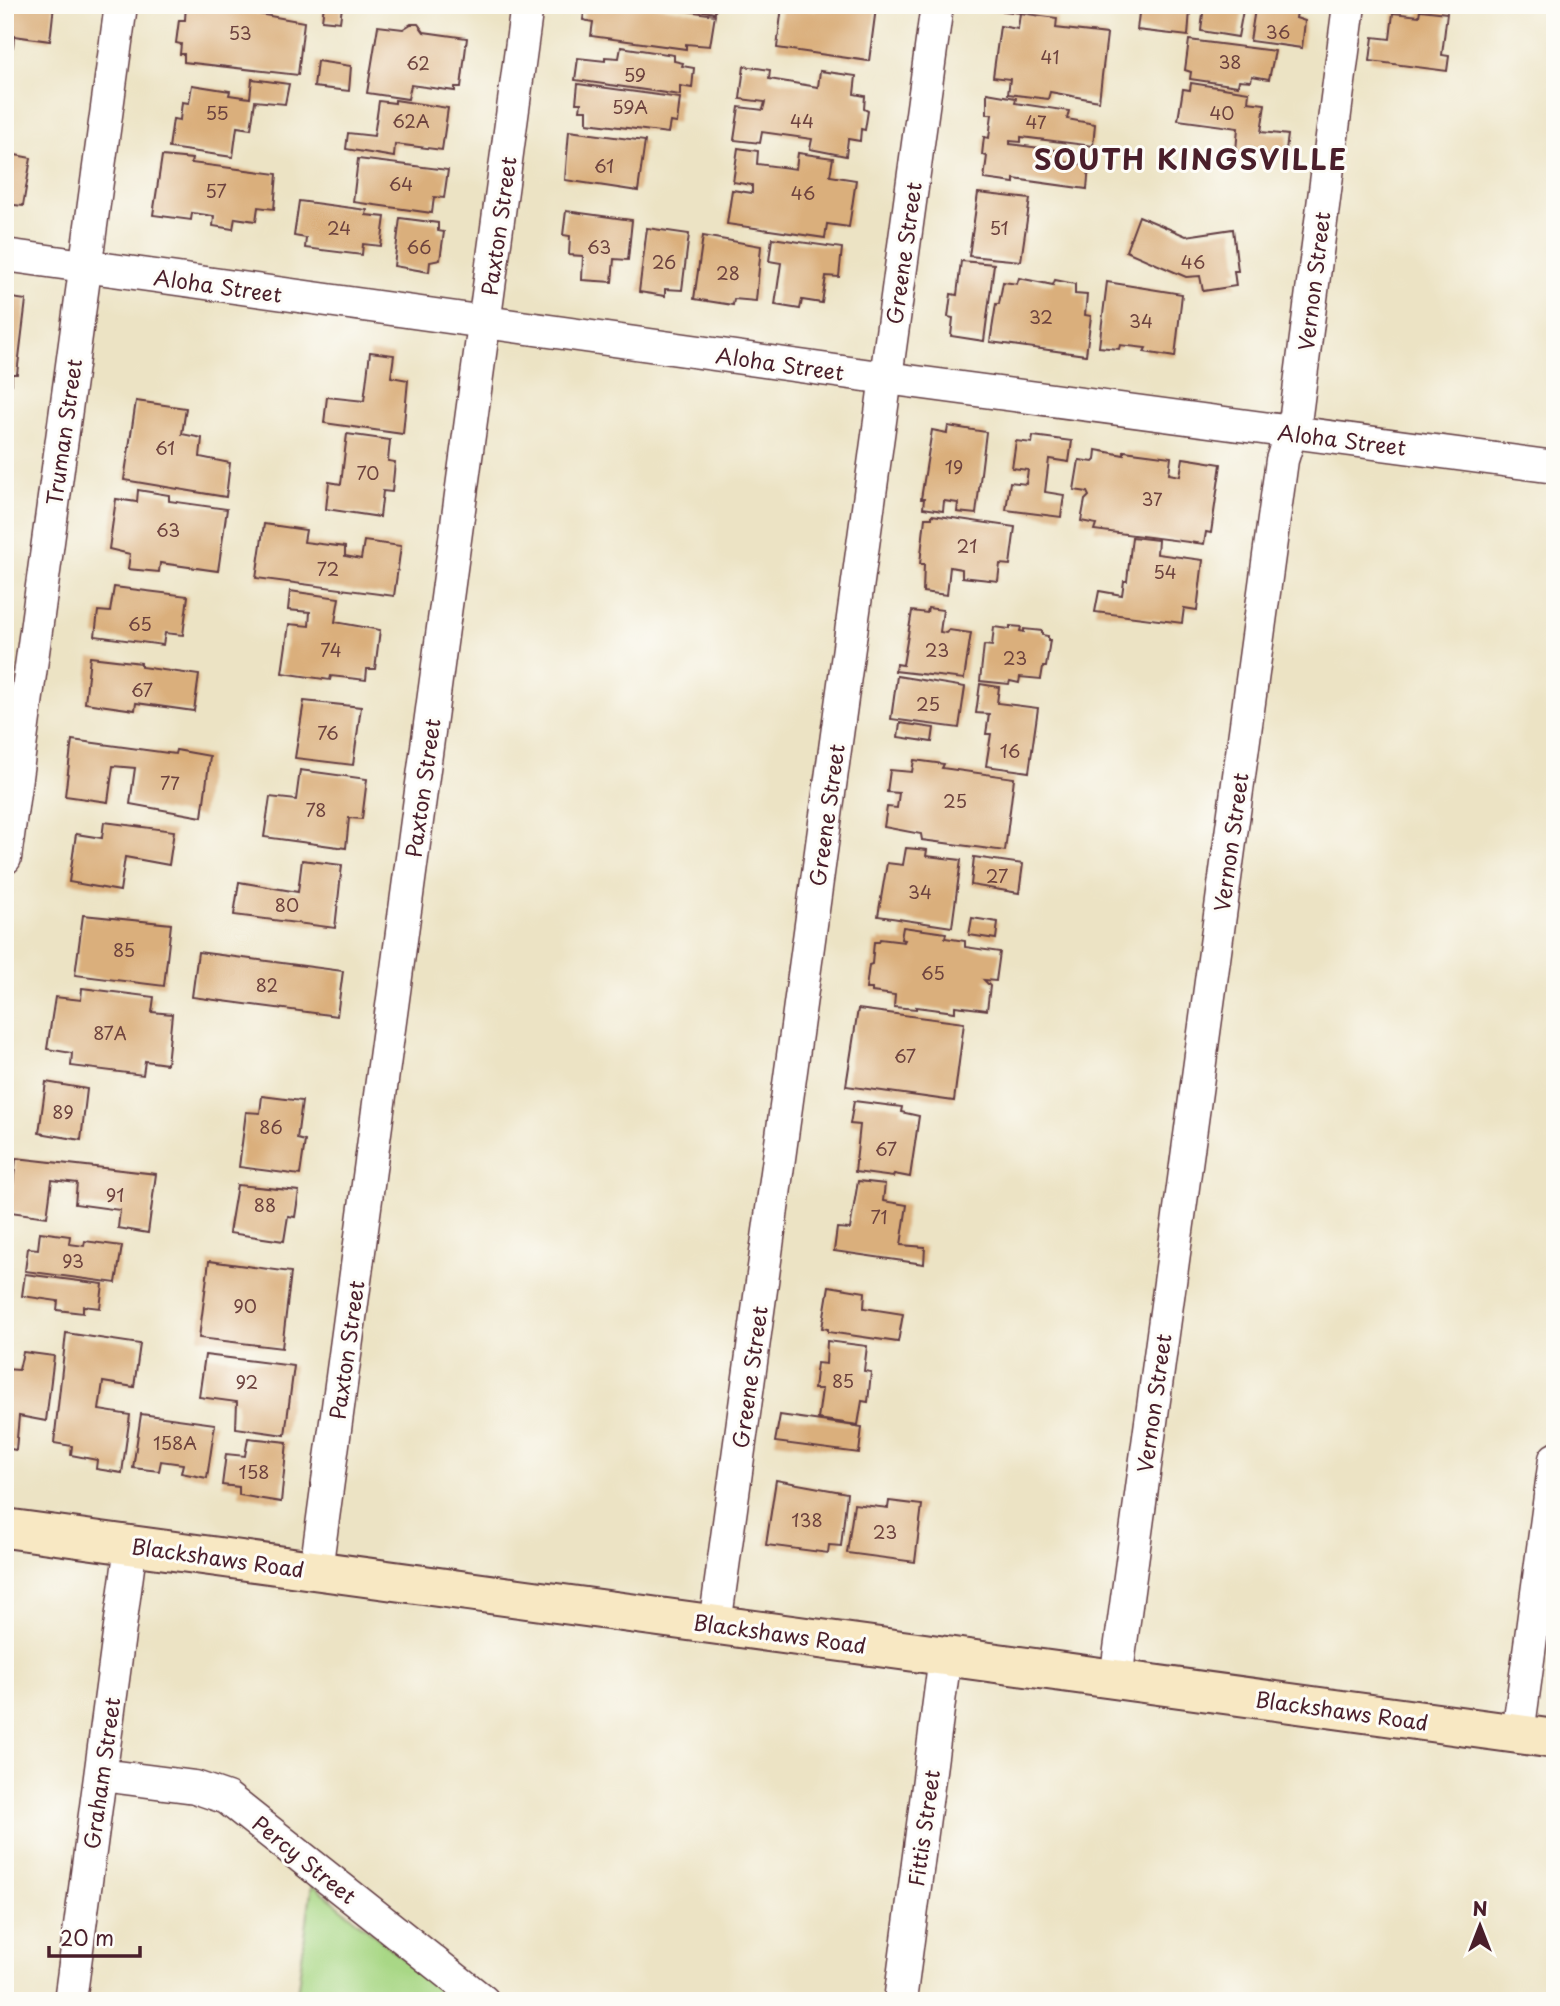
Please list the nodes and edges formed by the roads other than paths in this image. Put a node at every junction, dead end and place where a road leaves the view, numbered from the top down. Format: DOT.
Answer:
graph roads {
  1 [pos="121,5"];
  2 [pos="527,5"];
  3 [pos="937,5"];
  4 [pos="1349,5"];
  5 [pos="5,256"];
  6 [pos="86,267"];
  7 [pos="485,322"];
  8 [pos="886,378"];
  9 [pos="1290,433"];
  10 [pos="1555,467"];
  11 [pos="5,858"];
  12 [pos="1555,1459"];
  13 [pos="5,1528"];
  14 [pos="131,1545"];
  15 [pos="316,1570"];
  16 [pos="715,1625"];
  17 [pos="945,1656"];
  18 [pos="1116,1679"];
  19 [pos="1536,1737"];
  20 [pos="101,1775"];
  21 [pos="70,2001"];
  22 [pos="483,2001"];
  23 [pos="900,2001"];
  1 -- 6 [label="street, Truman Street"];
  2 -- 7 [label="street, Paxton Street"];
  3 -- 8 [label="street, Greene Street"];
  4 -- 9 [label="street, Vernon Street"];
  5 -- 6 [label="street, Aloha Street"];
  6 -- 7 [label="street, Aloha Street"];
  6 -- 11 [label="street, Truman Street"];
  7 -- 8 [label="street, Aloha Street"];
  7 -- 15 [label="street, Paxton Street"];
  8 -- 9 [label="street, Aloha Street"];
  8 -- 16 [label="street, Greene Street"];
  9 -- 10 [label="street, Aloha Street"];
  9 -- 18 [label="street, Vernon Street"];
  12 -- 19 [label="street"];
  13 -- 14 [label="main road, Blackshaws Road"];
  14 -- 15 [label="main road, Blackshaws Road"];
  14 -- 20 [label="street, Graham Street"];
  15 -- 16 [label="main road, Blackshaws Road"];
  16 -- 17 [label="main road, Blackshaws Road"];
  17 -- 18 [label="main road, Blackshaws Road"];
  17 -- 23 [label="street, Fittis Street"];
  18 -- 19 [label="main road, Blackshaws Road"];
  20 -- 21 [label="street, Graham Street"];
  20 -- 22 [label="street, Percy Street"];
}
